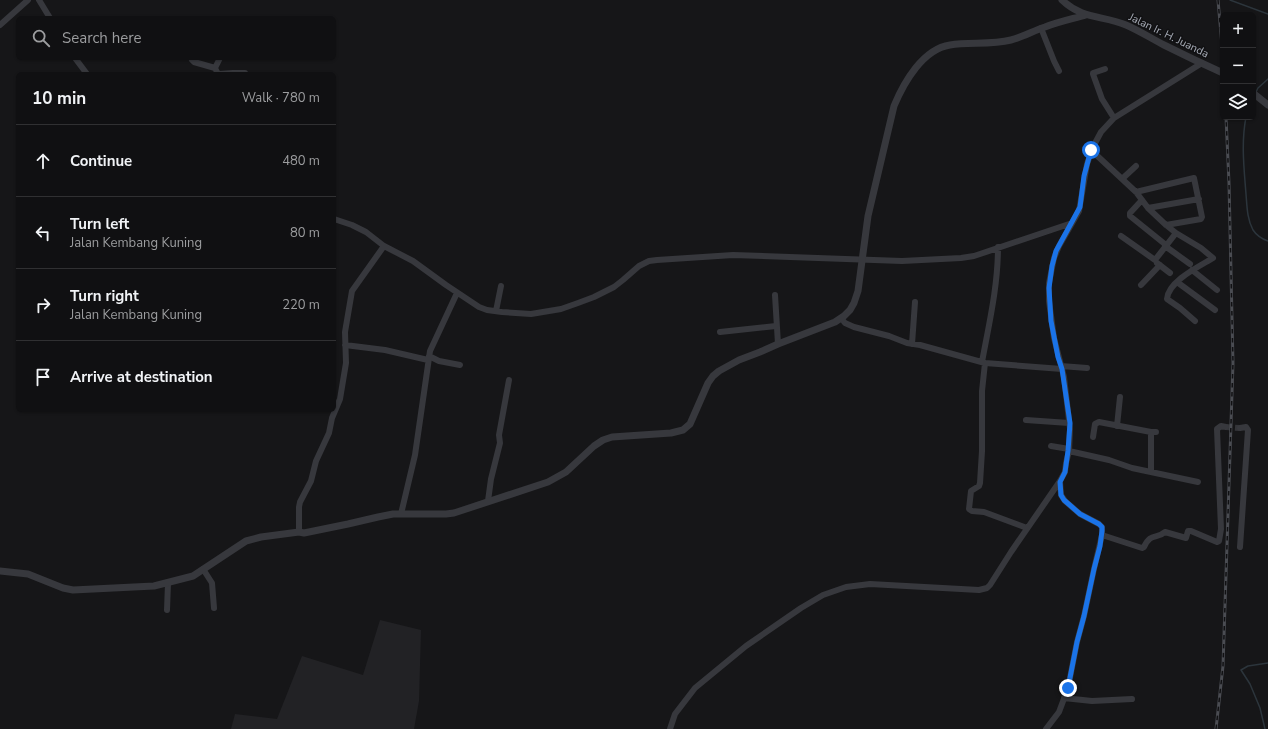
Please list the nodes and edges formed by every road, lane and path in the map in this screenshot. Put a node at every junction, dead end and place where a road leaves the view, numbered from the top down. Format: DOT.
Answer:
graph roads {
  1 [pos="28,0"];
  2 [pos="39,0"];
  3 [pos="1062,0"];
  4 [pos="1086,15"];
  5 [pos="49,16"];
  6 [pos="0,25"];
  7 [pos="1041,28"];
  8 [pos="76,60"];
  9 [pos="192,60"];
  10 [pos="220,60"];
  11 [pos="1202,63"];
  12 [pos="1106,69"];
  13 [pos="1059,71"];
  14 [pos="1220,71"];
  15 [pos="86,72"];
  16 [pos="217,72"];
  17 [pos="1256,95"];
  18 [pos="1268,105"];
  19 [pos="1114,118"];
  20 [pos="1091,150"];
  21 [pos="1136,166"];
  22 [pos="1122,179"];
  23 [pos="1136,192"];
  24 [pos="1142,200"];
  25 [pos="1199,200"];
  26 [pos="1148,208"];
  27 [pos="336,220"];
  28 [pos="1072,223"];
  29 [pos="1166,225"];
  30 [pos="1176,233"];
  31 [pos="1121,236"];
  32 [pos="1166,245"];
  33 [pos="384,246"];
  34 [pos="998,247"];
  35 [pos="1213,258"];
  36 [pos="863,260"];
  37 [pos="1154,260"];
  38 [pos="1219,262"];
  39 [pos="1160,265"];
  40 [pos="1191,267"];
  41 [pos="1170,273"];
  42 [pos="1178,282"];
  43 [pos="1141,285"];
  44 [pos="501,286"];
  45 [pos="1217,290"];
  46 [pos="457,293"];
  47 [pos="775,295"];
  48 [pos="915,302"];
  49 [pos="1215,310"];
  50 [pos="496,311"];
  51 [pos="841,318"];
  52 [pos="1195,321"];
  53 [pos="776,326"];
  54 [pos="720,332"];
  55 [pos="778,344"];
  56 [pos="912,344"];
  57 [pos="345,345"];
  58 [pos="429,358"];
  59 [pos="983,362"];
  60 [pos="460,365"];
  61 [pos="1062,368"];
  62 [pos="1087,368"];
  63 [pos="508,380"];
  64 [pos="1120,397"];
  65 [pos="336,408"];
  66 [pos="335,412"];
  67 [pos="1026,420"];
  68 [pos="1070,423"];
  69 [pos="1117,426"];
  70 [pos="1226,427"];
  71 [pos="1240,428"];
  72 [pos="1093,437"];
  73 [pos="1051,446"];
  74 [pos="1068,450"];
  75 [pos="1151,472"];
  76 [pos="1060,482"];
  77 [pos="1198,482"];
  78 [pos="488,501"];
  79 [pos="401,514"];
  80 [pos="1028,528"];
  81 [pos="299,532"];
  82 [pos="1102,535"];
  83 [pos="1240,547"];
  84 [pos="203,570"];
  85 [pos="0,571"];
  86 [pos="168,583"];
  87 [pos="214,608"];
  88 [pos="167,610"];
  89 [pos="1064,698"];
  90 [pos="1132,699"];
  91 [pos="670,729"];
  92 [pos="1046,729"];
  1 -- 6 [label="street"];
  2 -- 5 [label="street"];
  3 -- 4 [label="street, Jalan Ir. H. Juanda"];
  4 -- 7 [label="street"];
  4 -- 11 [label="street, Jalan Ir. H. Juanda"];
  7 -- 13 [label="street"];
  7 -- 36 [label="street"];
  8 -- 15 [label="street"];
  9 -- 16 [label="street"];
  10 -- 16 [label="street"];
  11 -- 14 [label="street, Jalan Ir. H. Juanda"];
  11 -- 19 [label="street"];
  12 -- 19 [label="street"];
  17 -- 18 [label="street"];
  19 -- 20 [label="street"];
  20 -- 22 [label="street"];
  20 -- 28 [label="street"];
  21 -- 22 [label="street"];
  22 -- 23 [label="street"];
  23 -- 24 [label="street"];
  23 -- 25 [label="street"];
  24 -- 26 [label="street"];
  24 -- 32 [label="street"];
  25 -- 26 [label="street"];
  25 -- 29 [label="street"];
  26 -- 29 [label="street"];
  27 -- 33 [label="street"];
  28 -- 34 [label="street"];
  28 -- 61 [label="street"];
  29 -- 30 [label="street"];
  30 -- 32 [label="street"];
  30 -- 35 [label="street"];
  31 -- 37 [label="street"];
  32 -- 37 [label="street"];
  32 -- 40 [label="street"];
  33 -- 46 [label="street"];
  33 -- 57 [label="street"];
  34 -- 36 [label="street"];
  34 -- 59 [label="street"];
  35 -- 38 [label="street"];
  35 -- 40 [label="street"];
  36 -- 50 [label="street"];
  36 -- 51 [label="street"];
  37 -- 39 [label="street"];
  39 -- 41 [label="street"];
  39 -- 43 [label="street"];
  40 -- 42 [label="street"];
  40 -- 45 [label="street"];
  42 -- 49 [label="street"];
  42 -- 52 [label="street"];
  44 -- 50 [label="street"];
  46 -- 50 [label="street"];
  46 -- 58 [label="street"];
  47 -- 53 [label="street"];
  48 -- 56 [label="street"];
  51 -- 55 [label="street"];
  51 -- 56 [label="street"];
  53 -- 54 [label="street"];
  53 -- 55 [label="street"];
  55 -- 78 [label="street"];
  56 -- 59 [label="street"];
  57 -- 58 [label="street"];
  57 -- 65 [label="street"];
  58 -- 60 [label="street"];
  58 -- 79 [label="street"];
  59 -- 61 [label="street"];
  59 -- 80 [label="street"];
  61 -- 62 [label="street"];
  61 -- 68 [label="street"];
  63 -- 78 [label="street"];
  64 -- 69 [label="street"];
  66 -- 81 [label="street"];
  67 -- 68 [label="street"];
  68 -- 74 [label="street"];
  69 -- 72 [label="street"];
  69 -- 75 [label="street"];
  70 -- 82 [label="street"];
  71 -- 83 [label="street"];
  73 -- 74 [label="street"];
  74 -- 75 [label="street"];
  74 -- 76 [label="street"];
  75 -- 77 [label="street"];
  76 -- 80 [label="street"];
  76 -- 82 [label="street"];
  78 -- 79 [label="street"];
  79 -- 81 [label="street"];
  80 -- 91 [label="street"];
  81 -- 84 [label="street"];
  82 -- 89 [label="street"];
  84 -- 86 [label="street"];
  84 -- 87 [label="street"];
  85 -- 86 [label="street"];
  86 -- 88 [label="street"];
  89 -- 90 [label="street"];
  89 -- 92 [label="street"];
}
